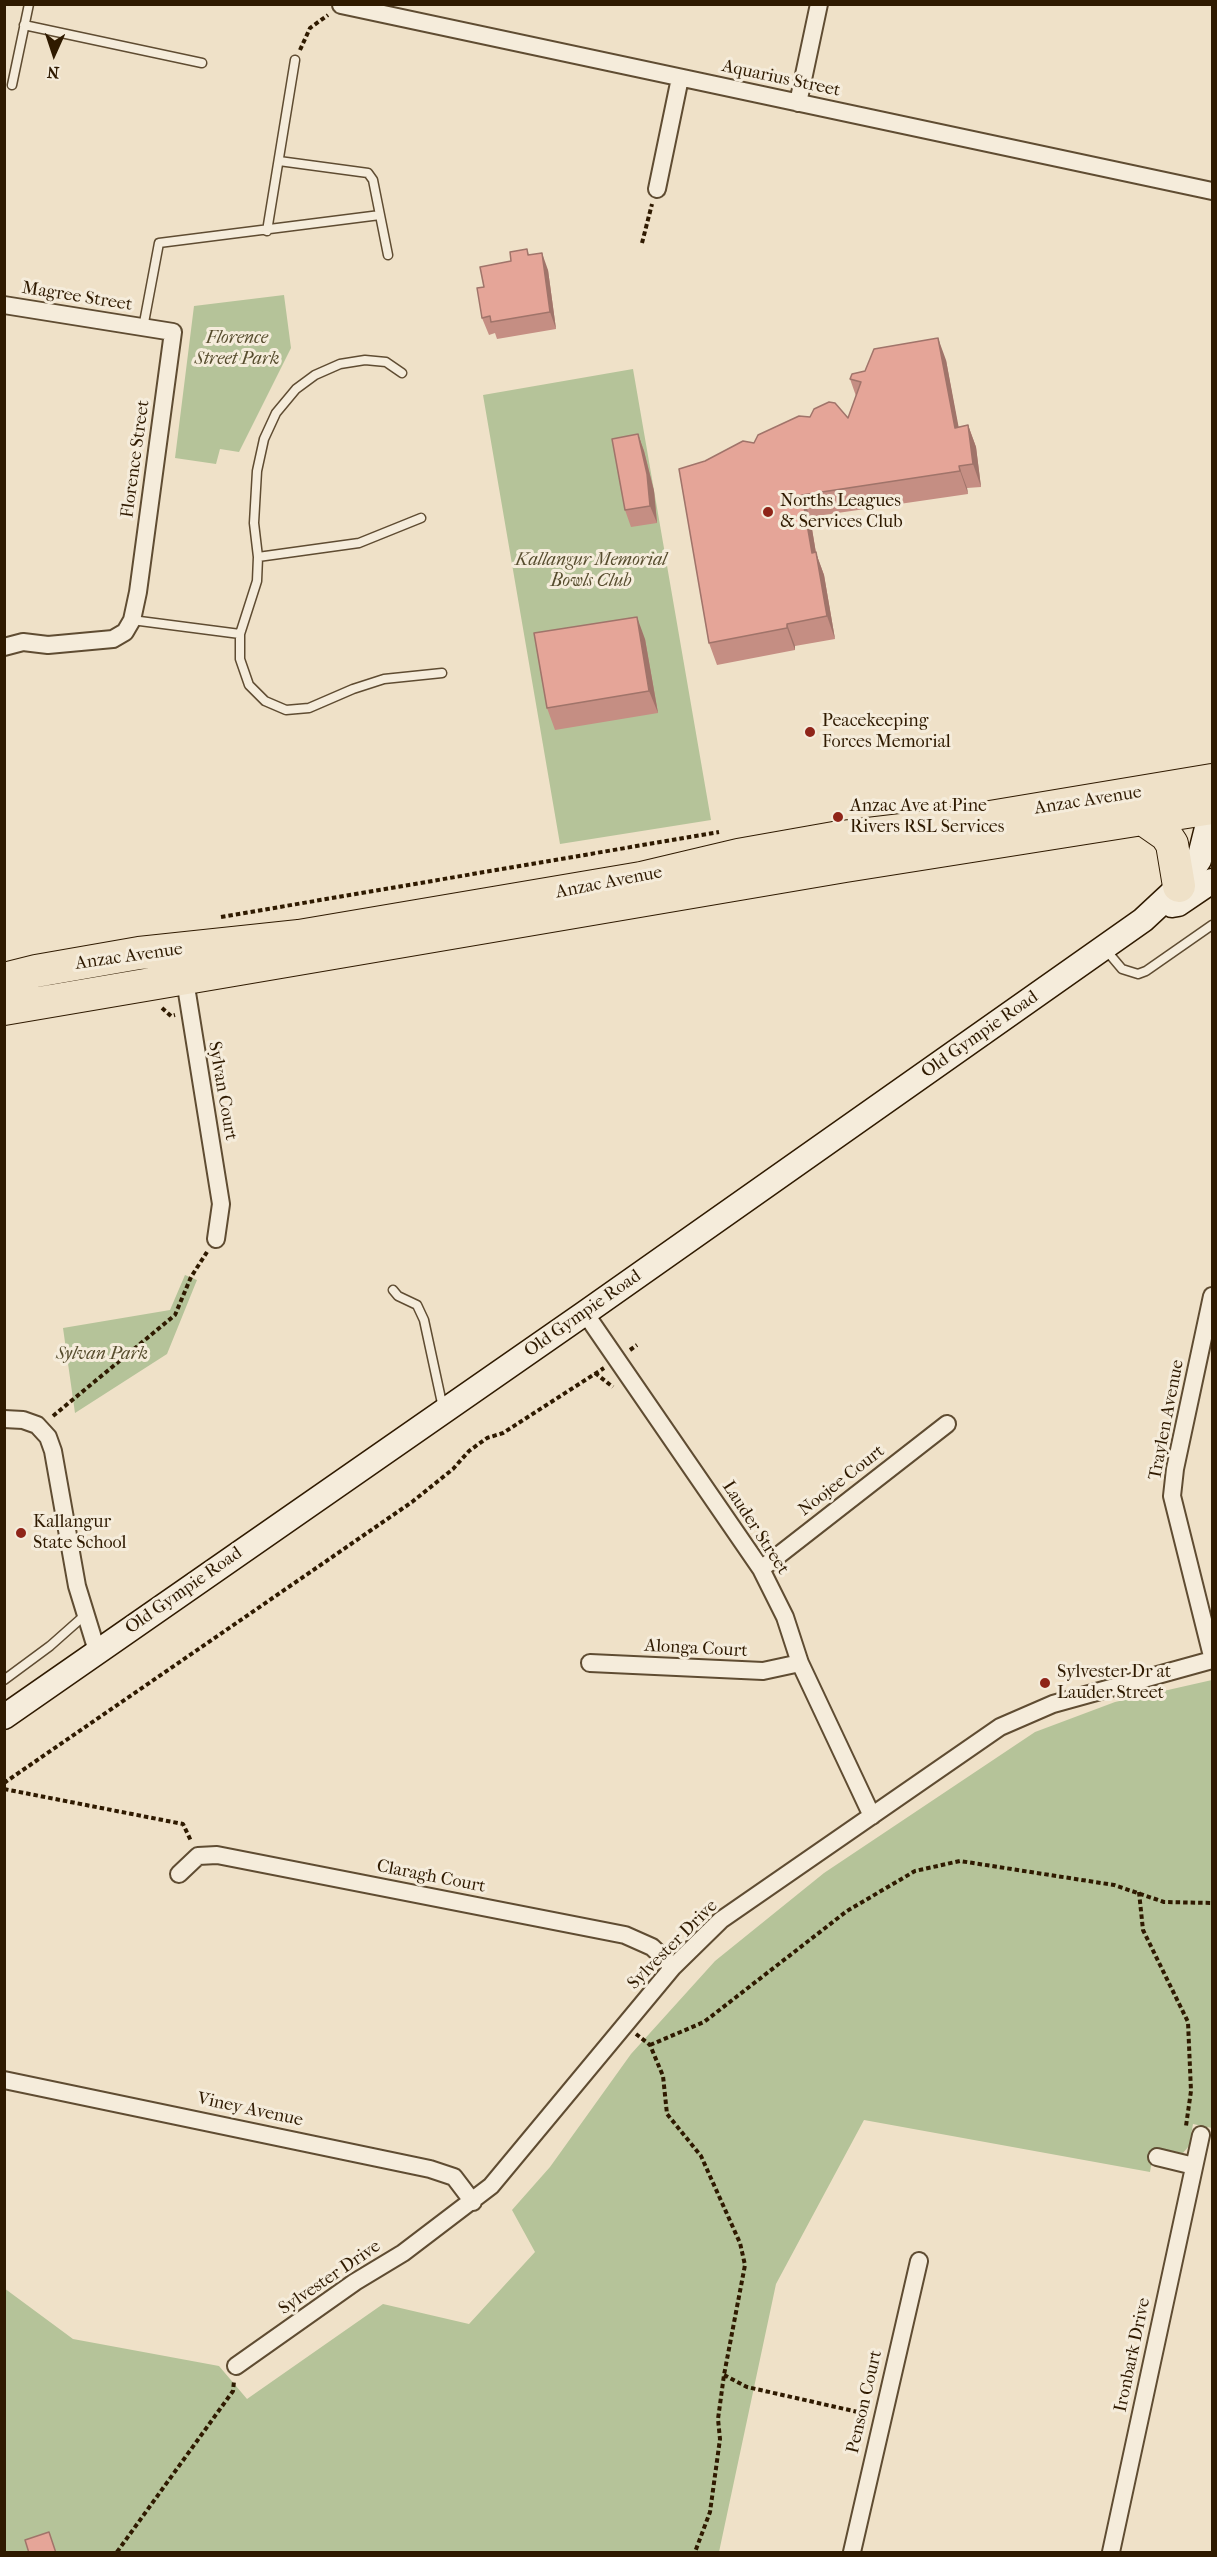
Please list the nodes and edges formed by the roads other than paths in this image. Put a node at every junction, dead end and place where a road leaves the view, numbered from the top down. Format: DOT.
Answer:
graph roads {
  1 [pos="29,4"];
  2 [pos="819,4"];
  3 [pos="341,6"];
  4 [pos="24,25"];
  5 [pos="295,60"];
  6 [pos="202,63"];
  7 [pos="680,78"];
  8 [pos="12,85"];
  9 [pos="798,103"];
  10 [pos="279,161"];
  11 [pos="657,189"];
  12 [pos="1212,191"];
  13 [pos="380,215"];
  14 [pos="267,231"];
  15 [pos="388,255"];
  16 [pos="4,305"];
  17 [pos="143,328"];
  18 [pos="402,373"];
  19 [pos="421,518"];
  20 [pos="258,557"];
  21 [pos="132,620"];
  22 [pos="240,634"];
  23 [pos="4,647"];
  24 [pos="442,673"];
  25 [pos="1210,795"];
  26 [pos="1143,819"];
  27 [pos="734,857"];
  28 [pos="1212,881"];
  29 [pos="1168,897"];
  30 [pos="1212,925"];
  31 [pos="1104,947"];
  32 [pos="182,964"];
  33 [pos="4,979"];
  34 [pos="4,1010"];
  35 [pos="216,1239"];
  36 [pos="393,1290"];
  37 [pos="1212,1296"];
  38 [pos="585,1313"];
  39 [pos="443,1412"];
  40 [pos="4,1419"];
  41 [pos="947,1424"];
  42 [pos="761,1569"];
  43 [pos="85,1615"];
  44 [pos="97,1651"];
  45 [pos="1212,1656"];
  46 [pos="1212,1660"];
  47 [pos="590,1663"];
  48 [pos="800,1663"];
  49 [pos="4,1680"];
  50 [pos="4,1717"];
  51 [pos="872,1816"];
  52 [pos="179,1874"];
  53 [pos="673,1967"];
  54 [pos="4,2080"];
  55 [pos="1201,2135"];
  56 [pos="1157,2157"];
  57 [pos="1194,2166"];
  58 [pos="473,2202"];
  59 [pos="919,2261"];
  60 [pos="236,2366"];
  61 [pos="852,2553"];
  62 [pos="1111,2553"];
  1 -- 4 [label="lane"];
  2 -- 9 [label="street"];
  3 -- 7 [label="street, Aquarius Street"];
  4 -- 6 [label="lane"];
  4 -- 8 [label="lane"];
  5 -- 10 [label="lane"];
  7 -- 9 [label="street, Aquarius Street"];
  7 -- 11 [label="street"];
  9 -- 12 [label="street, Aquarius Street"];
  10 -- 13 [label="lane"];
  10 -- 14 [label="lane"];
  13 -- 14 [label="lane"];
  13 -- 15 [label="lane"];
  14 -- 17 [label="lane"];
  16 -- 17 [label="street, Magree Street"];
  17 -- 21 [label="street, Florence Street"];
  18 -- 20 [label="lane"];
  19 -- 20 [label="lane"];
  20 -- 22 [label="lane"];
  21 -- 22 [label="lane"];
  21 -- 23 [label="street"];
  22 -- 24 [label="lane"];
  25 -- 26 [label="highway, Anzac Avenue"];
  25 -- 27 [label="highway, Anzac Avenue"];
  25 -- 29 [label="main road, Old Gympie Road"];
  26 -- 27 [label="highway, Anzac Avenue"];
  26 -- 29 [label="highway"];
  27 -- 32 [label="highway, Anzac Avenue"];
  28 -- 29 [label="main road, Old Gympie Road"];
  29 -- 31 [label="main road, Old Gympie Road"];
  30 -- 31 [label="lane"];
  31 -- 38 [label="main road, Old Gympie Road"];
  32 -- 33 [label="highway, Anzac Avenue"];
  32 -- 34 [label="highway, Anzac Avenue"];
  32 -- 35 [label="street, Sylvan Court"];
  36 -- 39 [label="lane"];
  37 -- 45 [label="street, Traylen Avenue"];
  38 -- 39 [label="main road, Old Gympie Road"];
  38 -- 42 [label="street, Lauder Street"];
  39 -- 44 [label="main road, Old Gympie Road"];
  40 -- 43 [label="street"];
  41 -- 42 [label="street, Noojee Court"];
  42 -- 48 [label="street, Lauder Street"];
  43 -- 44 [label="street"];
  43 -- 49 [label="lane"];
  44 -- 50 [label="main road, Old Gympie Road"];
  46 -- 51 [label="street, Sylvester Drive"];
  47 -- 48 [label="street, Alonga Court"];
  48 -- 51 [label="street, Lauder Street"];
  51 -- 53 [label="street, Sylvester Drive"];
  52 -- 53 [label="street, Claragh Court"];
  53 -- 58 [label="street, Sylvester Drive"];
  54 -- 58 [label="street, Viney Avenue"];
  55 -- 57 [label="street, Ironbark Drive"];
  56 -- 57 [label="street"];
  57 -- 62 [label="street, Ironbark Drive"];
  58 -- 60 [label="street, Sylvester Drive"];
  59 -- 61 [label="street, Penson Court"];
}
